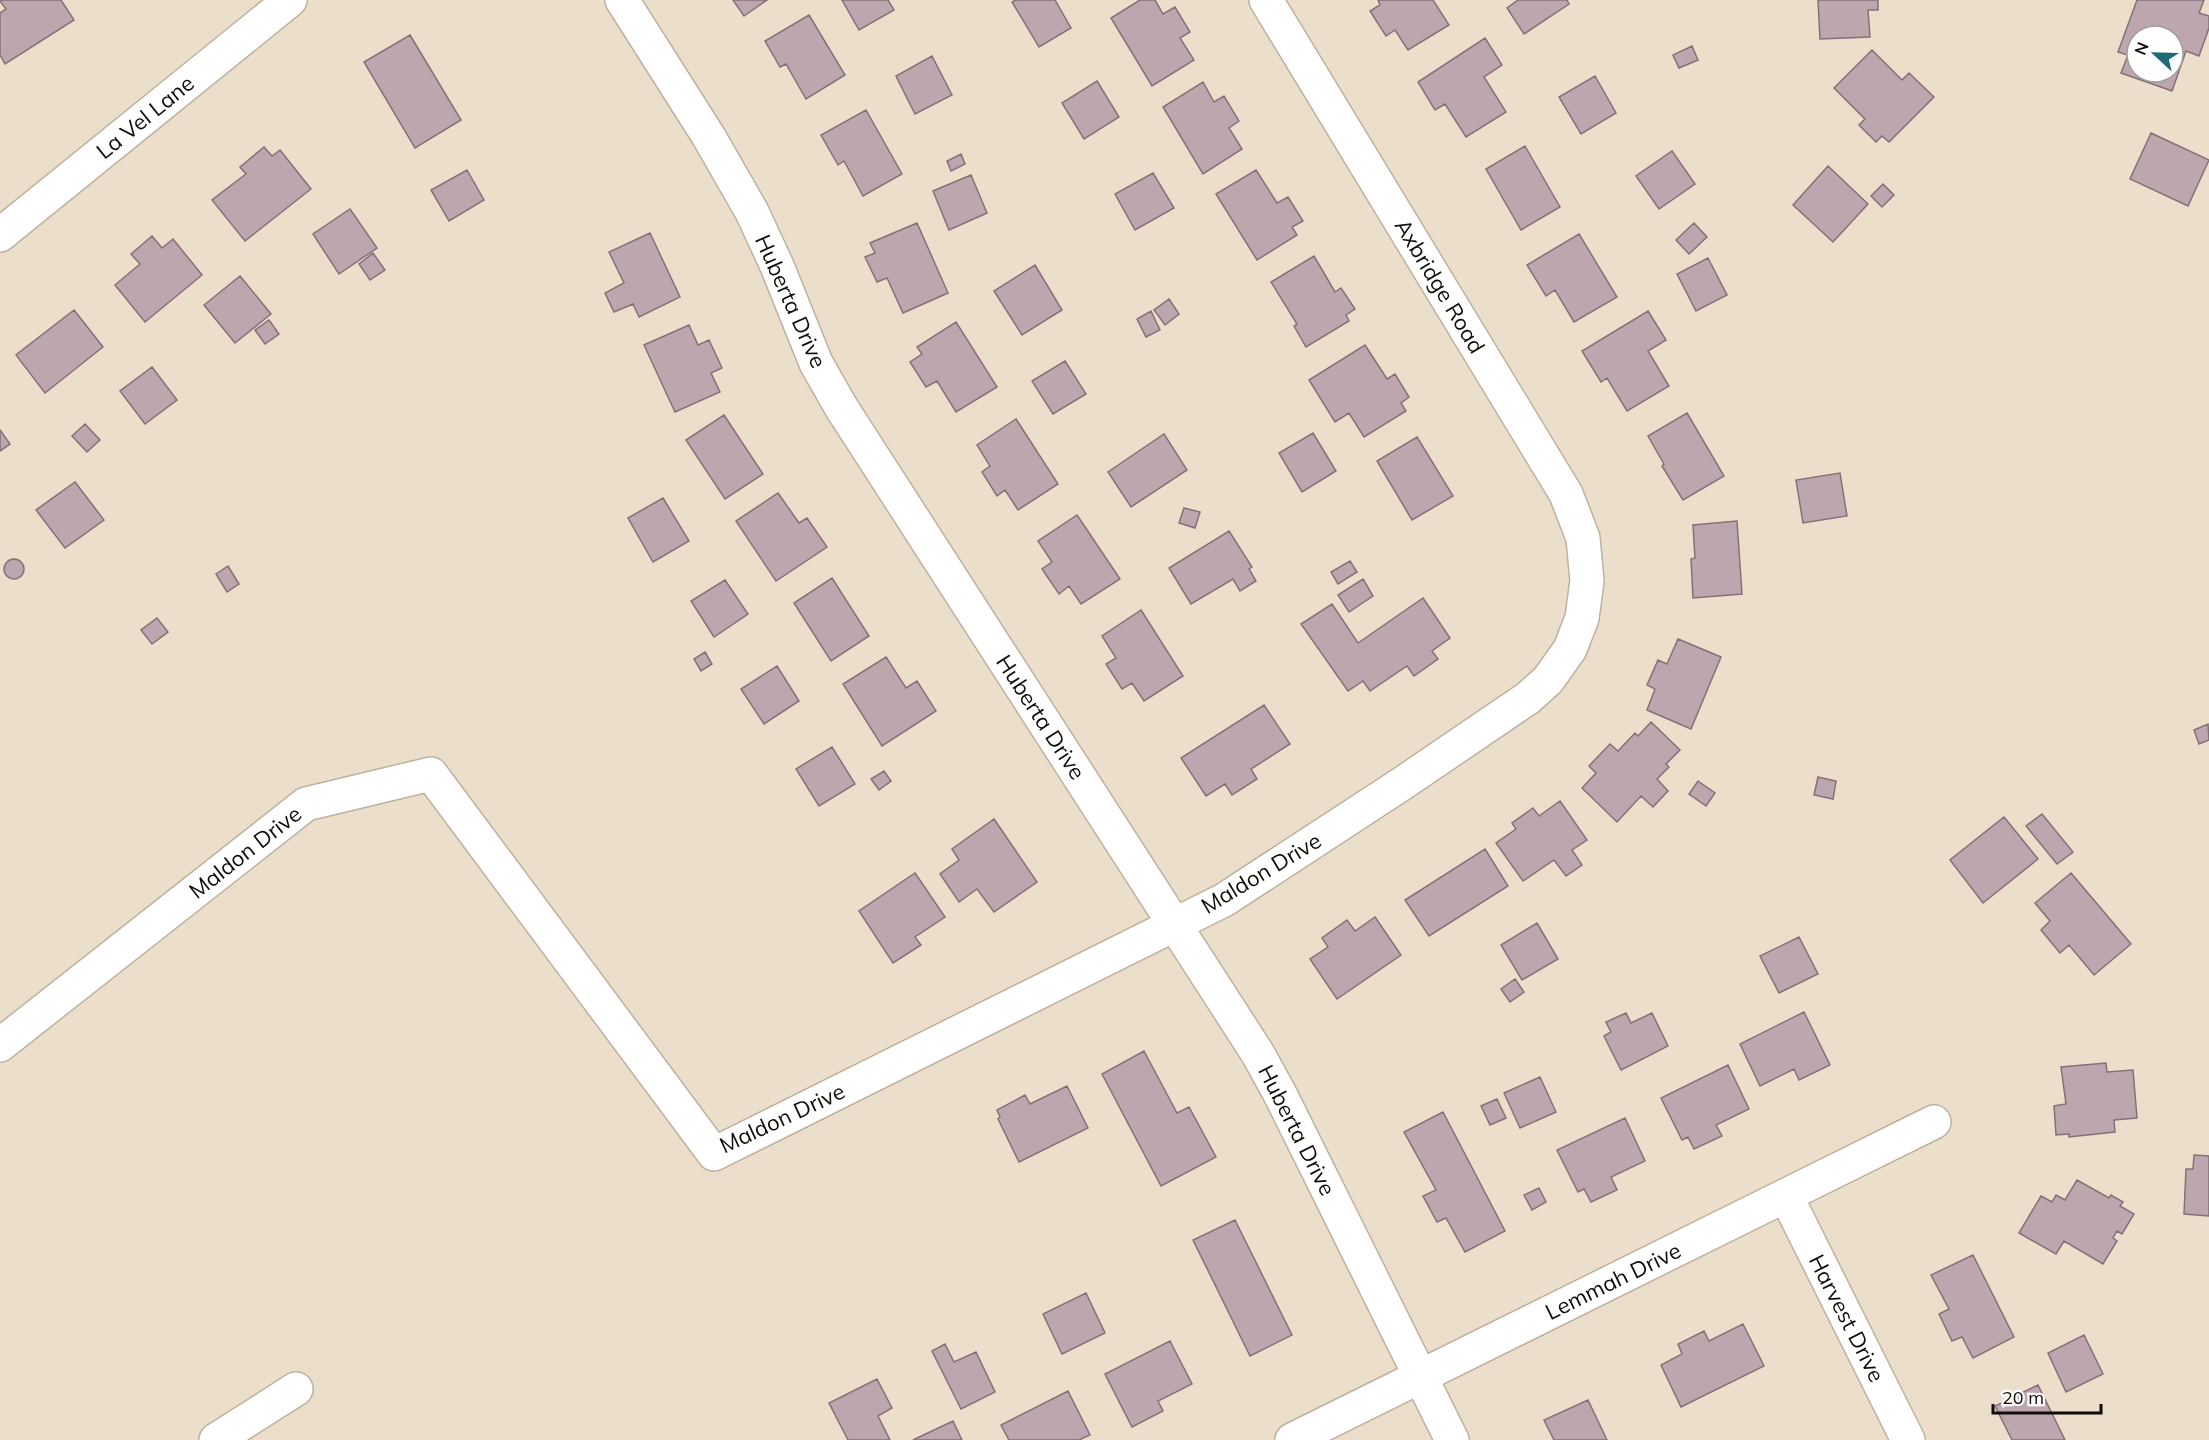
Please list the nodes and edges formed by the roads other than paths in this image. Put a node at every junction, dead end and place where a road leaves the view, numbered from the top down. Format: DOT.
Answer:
graph roads {
  1 [pos="290,0"];
  2 [pos="622,0"];
  3 [pos="1266,0"];
  4 [pos="0,235"];
  5 [pos="1587,581"];
  6 [pos="1175,923"];
  7 [pos="0,1045"];
  8 [pos="1934,1122"];
  9 [pos="1786,1196"];
  10 [pos="1420,1377"];
  11 [pos="296,1389"];
  12 [pos="216,1440"];
  13 [pos="1292,1440"];
  14 [pos="1452,1440"];
  15 [pos="1908,1440"];
  1 -- 4 [label="street, La Vel Lane"];
  2 -- 6 [label="street, Huberta Drive"];
  3 -- 5 [label="street, Axbridge Road"];
  5 -- 6 [label="street, Maldon Drive"];
  6 -- 7 [label="street, Maldon Drive"];
  6 -- 10 [label="street, Huberta Drive"];
  8 -- 9 [label="street, Lemmah Drive"];
  9 -- 10 [label="street, Lemmah Drive"];
  9 -- 15 [label="street, Harvest Drive"];
  10 -- 13 [label="street, Lemmah Drive"];
  10 -- 14 [label="street, Huberta Drive"];
  11 -- 12 [label="street"];
}
